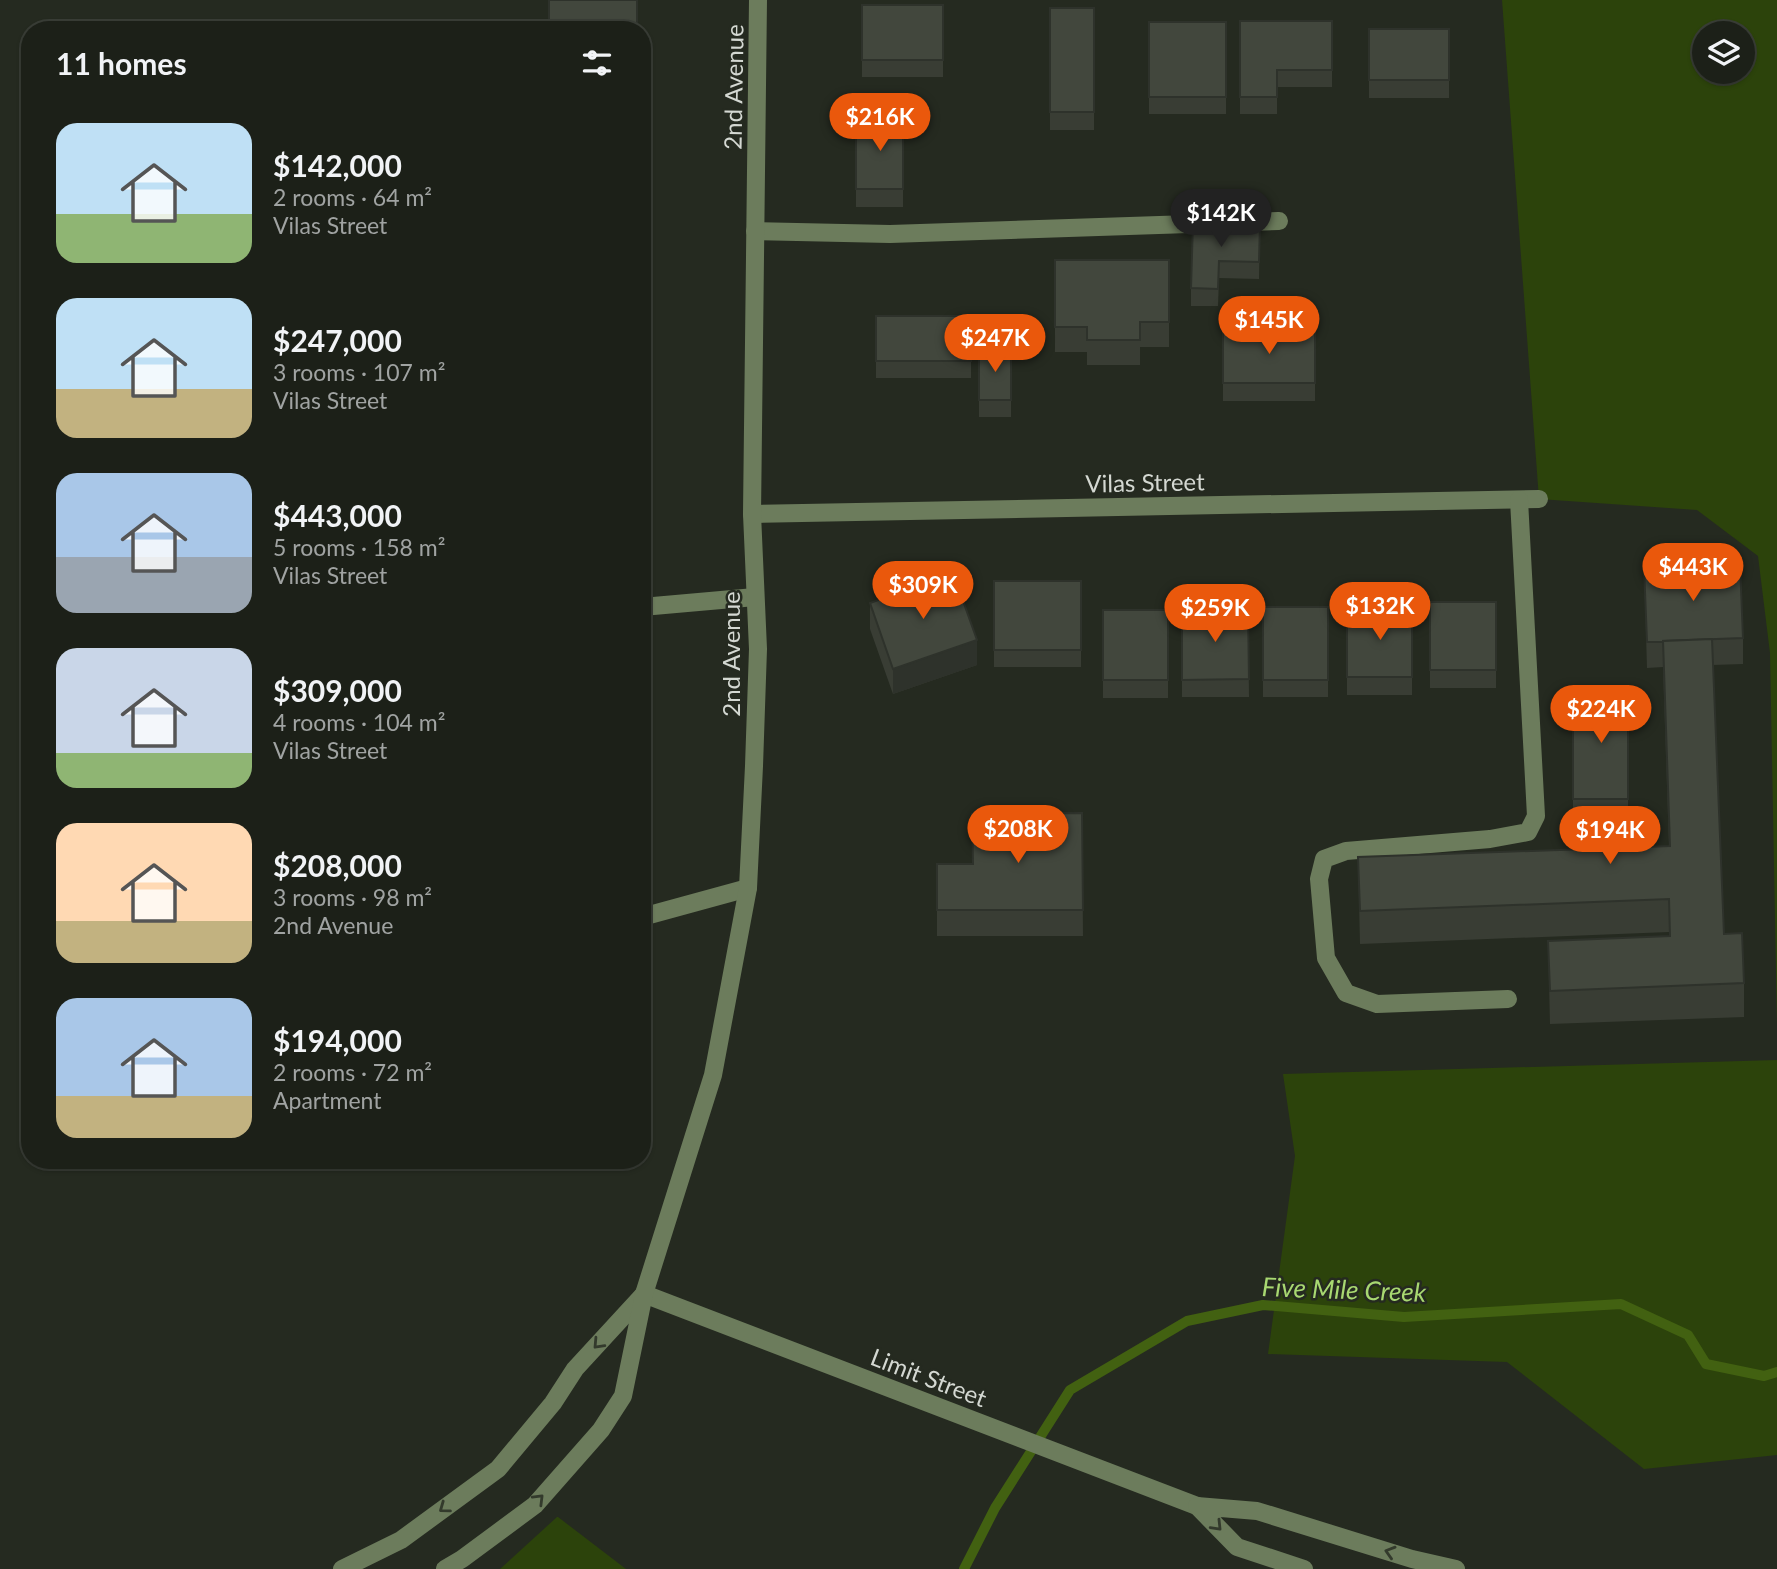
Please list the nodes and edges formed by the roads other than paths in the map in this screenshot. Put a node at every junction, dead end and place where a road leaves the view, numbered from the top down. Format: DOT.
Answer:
graph roads {
  1 [pos="758,0"];
  2 [pos="1279,221"];
  3 [pos="755,231"];
  4 [pos="1539,499"];
  5 [pos="1519,500"];
  6 [pos="752,514"];
  7 [pos="755,597"];
  8 [pos="651,606"];
  9 [pos="748,888"];
  10 [pos="651,915"];
  11 [pos="1508,999"];
  12 [pos="644,1294"];
  13 [pos="1197,1506"];
  14 [pos="342,1569"];
  15 [pos="445,1569"];
  16 [pos="1304,1569"];
  17 [pos="1456,1569"];
  1 -- 3 [label="street, 2nd Avenue"];
  2 -- 3 [label="street"];
  3 -- 6 [label="street, 2nd Avenue"];
  4 -- 5 [label="street, Vilas Street"];
  5 -- 6 [label="street, Vilas Street"];
  5 -- 11 [label="street"];
  6 -- 7 [label="street, 2nd Avenue"];
  7 -- 8 [label="street"];
  7 -- 9 [label="street, 2nd Avenue"];
  9 -- 10 [label="street"];
  9 -- 12 [label="street, 2nd Avenue"];
  12 -- 13 [label="street, Limit Street"];
  12 -- 14 [label="street, one-way"];
  15 -- 12 [label="street, one-way"];
  13 -- 16 [label="street, Limit Street, one-way"];
  17 -- 13 [label="street, Limit Street, one-way"];
}
